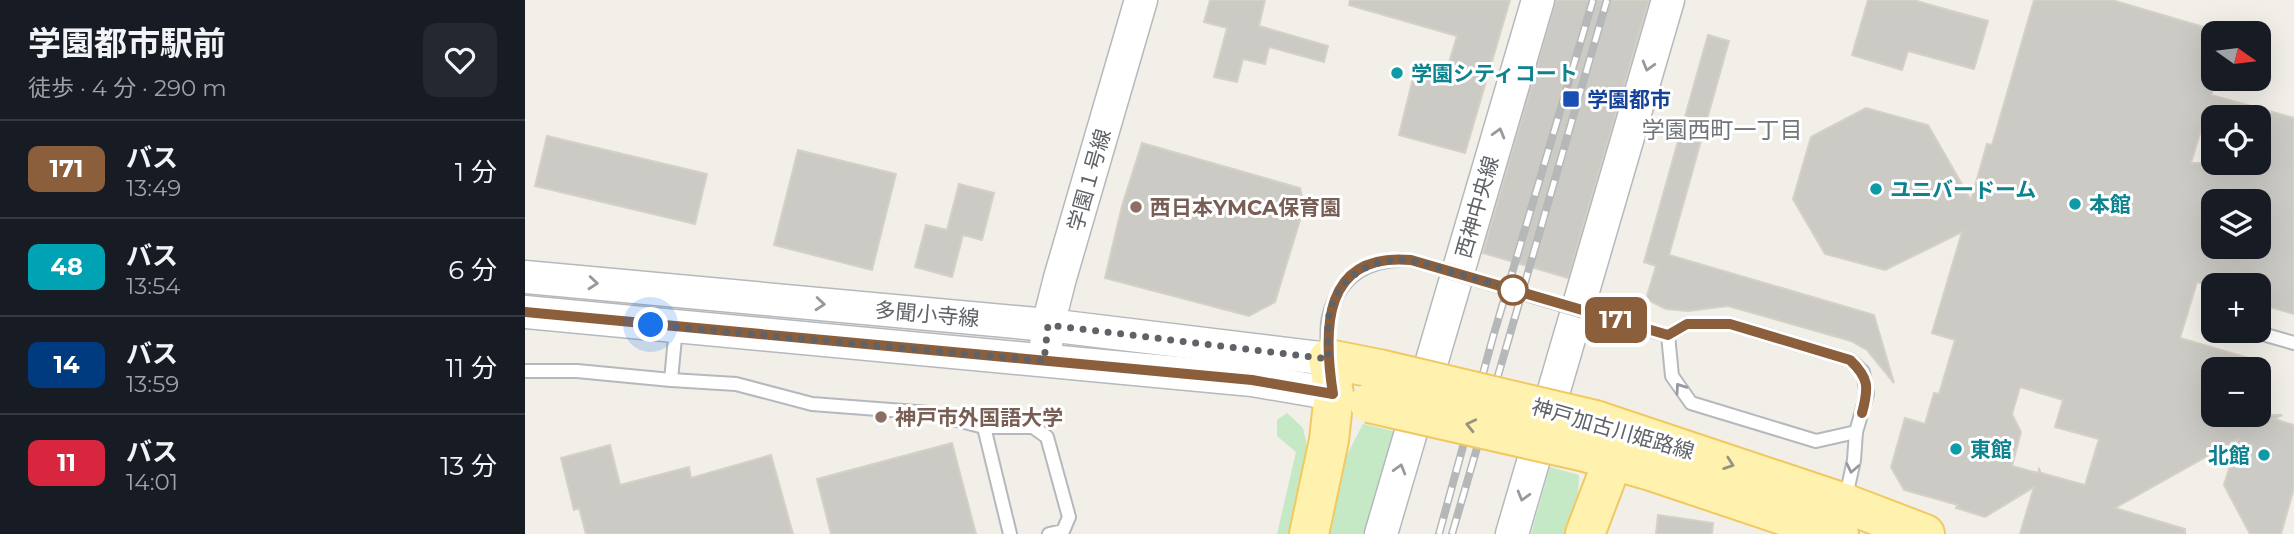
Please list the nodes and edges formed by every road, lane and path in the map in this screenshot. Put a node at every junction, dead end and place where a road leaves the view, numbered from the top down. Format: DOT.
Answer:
graph roads {
  1 [pos="1141,0"];
  2 [pos="1538,0"];
  3 [pos="1668,0"];
  4 [pos="525,277"];
  5 [pos="525,312"];
  6 [pos="1048,325"];
  7 [pos="676,327"];
  8 [pos="1668,335"];
  9 [pos="2271,336"];
  10 [pos="2294,343"];
  11 [pos="1044,361"];
  12 [pos="525,371"];
  13 [pos="671,380"];
  14 [pos="1352,381"];
  15 [pos="984,427"];
  16 [pos="1856,432"];
  17 [pos="1598,444"];
  18 [pos="1841,519"];
  19 [pos="1010,534"];
  20 [pos="1049,534"];
  21 [pos="1309,534"];
  22 [pos="1381,534"];
  23 [pos="1512,534"];
  24 [pos="1585,534"];
  25 [pos="1925,534"];
  1 -- 6 [label="street, 学園１号線"];
  22 -- 2 [label="street, 西神中央線, one-way"];
  3 -- 23 [label="street, one-way"];
  4 -- 6 [label="street, 多聞小寺線, one-way"];
  5 -- 7 [label="street, 多聞小寺線"];
  6 -- 11 [label="street, 学園１号線"];
  6 -- 14 [label="street, 多聞小寺線"];
  7 -- 11 [label="street, 多聞小寺線"];
  7 -- 13 [label="lane"];
  8 -- 14 [label="lane, bridge"];
  16 -- 8 [label="lane, one-way"];
  8 -- 16 [label="lane"];
  9 -- 10 [label="lane"];
  11 -- 14 [label="street, 多聞小寺線"];
  12 -- 13 [label="lane"];
  13 -- 15 [label="lane"];
  14 -- 17 [label="main road, 神戸加古川姫路線, bridge"];
  14 -- 21 [label="main road"];
  15 -- 19 [label="lane"];
  15 -- 20 [label="lane"];
  16 -- 18 [label="lane, one-way"];
  17 -- 18 [label="main road, 神戸加古川姫路線"];
  17 -- 24 [label="main road, 神戸加古川姫路線"];
  18 -- 25 [label="main road, 神戸加古川姫路線"];
}
